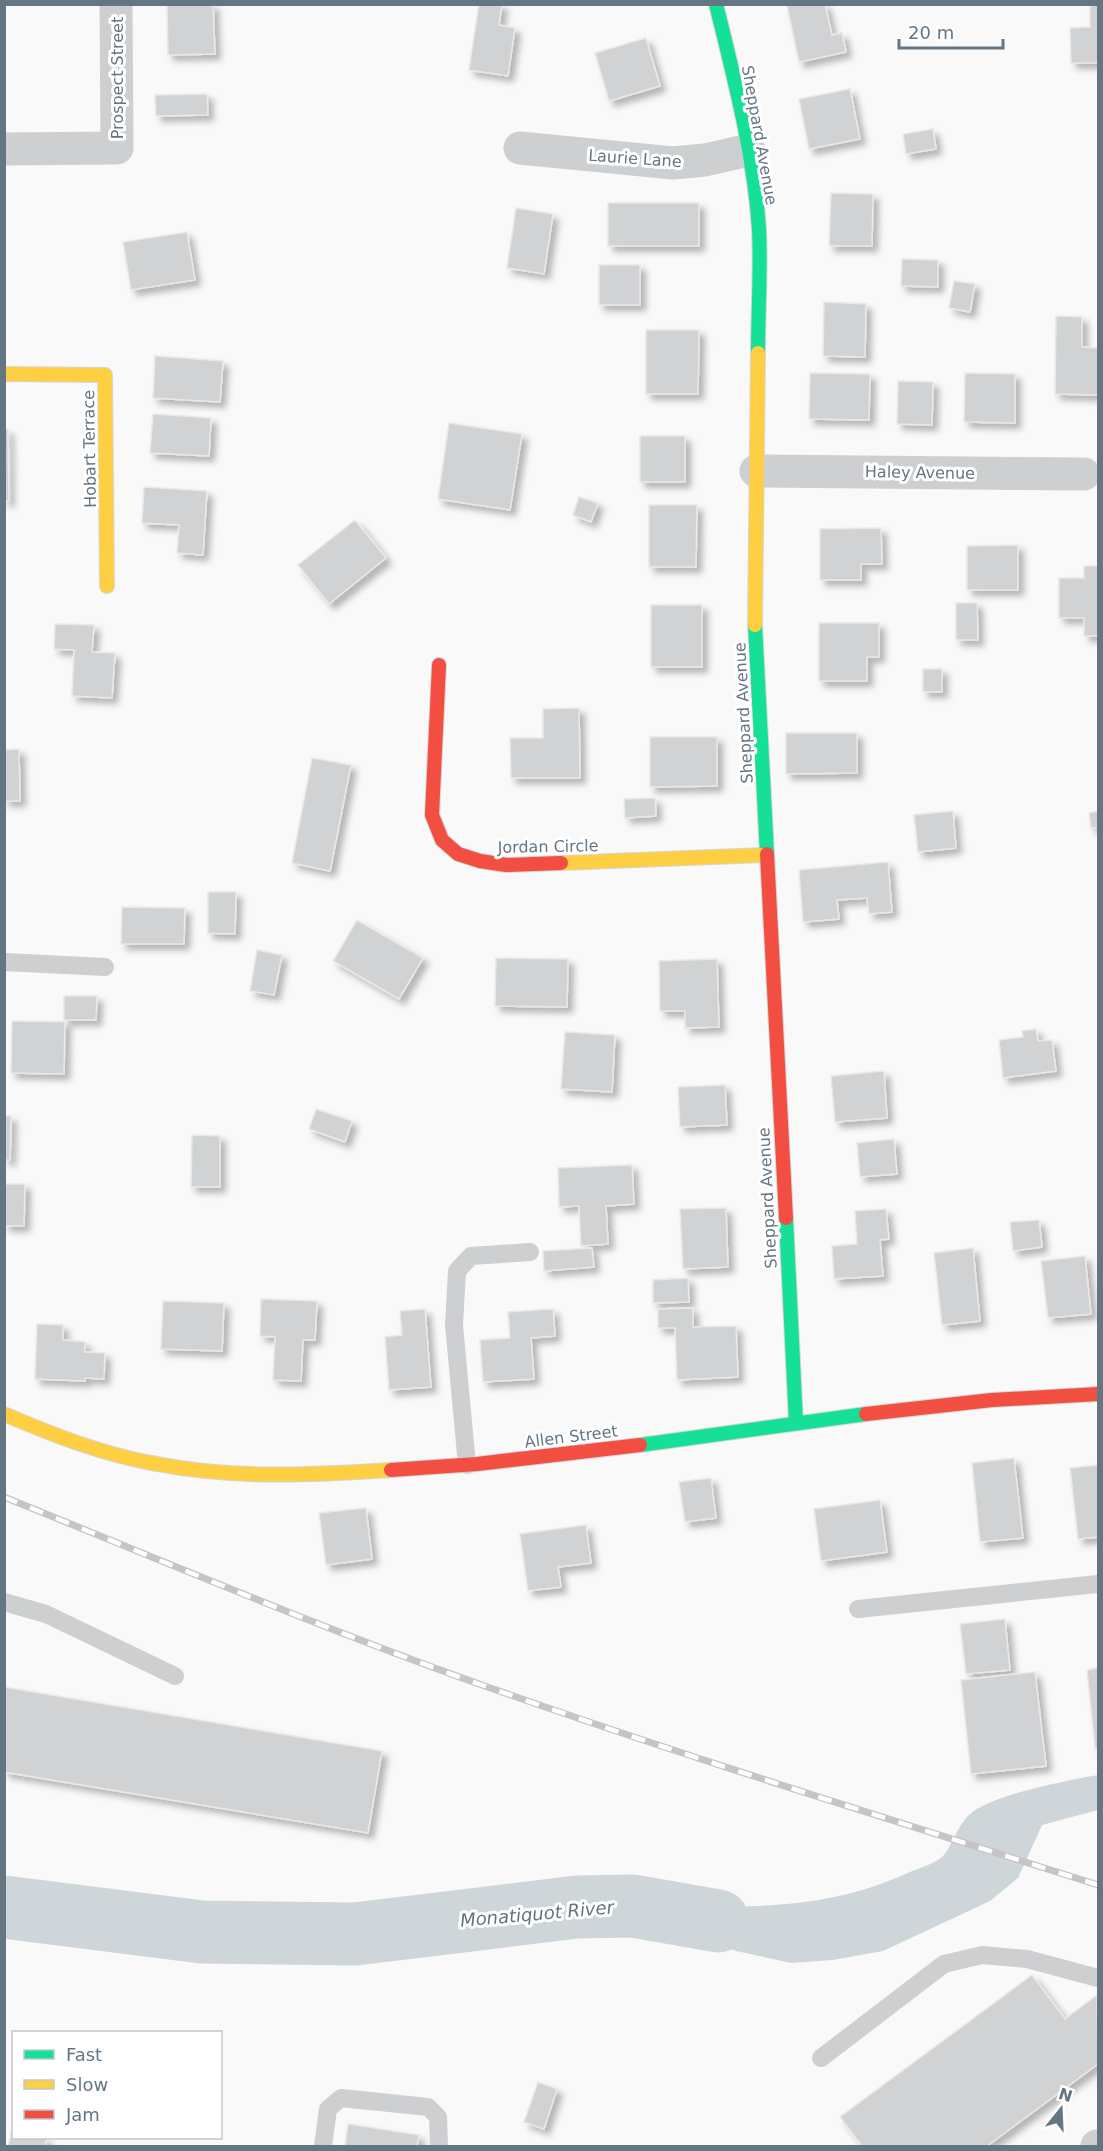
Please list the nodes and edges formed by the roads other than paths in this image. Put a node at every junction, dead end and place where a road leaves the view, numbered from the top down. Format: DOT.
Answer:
graph roads {
  1 [pos="116,4"];
  2 [pos="716,4"];
  3 [pos="520,148"];
  4 [pos="4,149"];
  5 [pos="749,150"];
  6 [pos="4,374"];
  7 [pos="756,471"];
  8 [pos="1084,474"];
  9 [pos="107,586"];
  10 [pos="439,665"];
  11 [pos="767,855"];
  12 [pos="4,962"];
  13 [pos="105,967"];
  14 [pos="530,1252"];
  15 [pos="1098,1394"];
  16 [pos="4,1414"];
  17 [pos="796,1423"];
  18 [pos="467,1465"];
  19 [pos="1098,1584"];
  20 [pos="4,1602"];
  21 [pos="858,1609"];
  22 [pos="175,1677"];
  23 [pos="1098,1978"];
  24 [pos="820,2058"];
  25 [pos="323,2146"];
  26 [pos="439,2146"];
  1 -- 4 [label="street, Prospect Street"];
  2 -- 5 [label="street, Sheppard Avenue"];
  3 -- 5 [label="street, Laurie Lane"];
  5 -- 7 [label="street, Sheppard Avenue"];
  6 -- 9 [label="street, Hobart Terrace"];
  7 -- 8 [label="street, Haley Avenue"];
  7 -- 11 [label="street, Sheppard Avenue"];
  10 -- 11 [label="street, Jordan Circle"];
  11 -- 17 [label="street, Sheppard Avenue"];
  12 -- 13 [label="lane"];
  14 -- 18 [label="lane"];
  15 -- 17 [label="street, Allen Street"];
  16 -- 18 [label="street, Allen Street"];
  17 -- 18 [label="street, Allen Street"];
  19 -- 21 [label="lane"];
  20 -- 22 [label="lane"];
  23 -- 24 [label="lane"];
  25 -- 26 [label="lane"];
}
